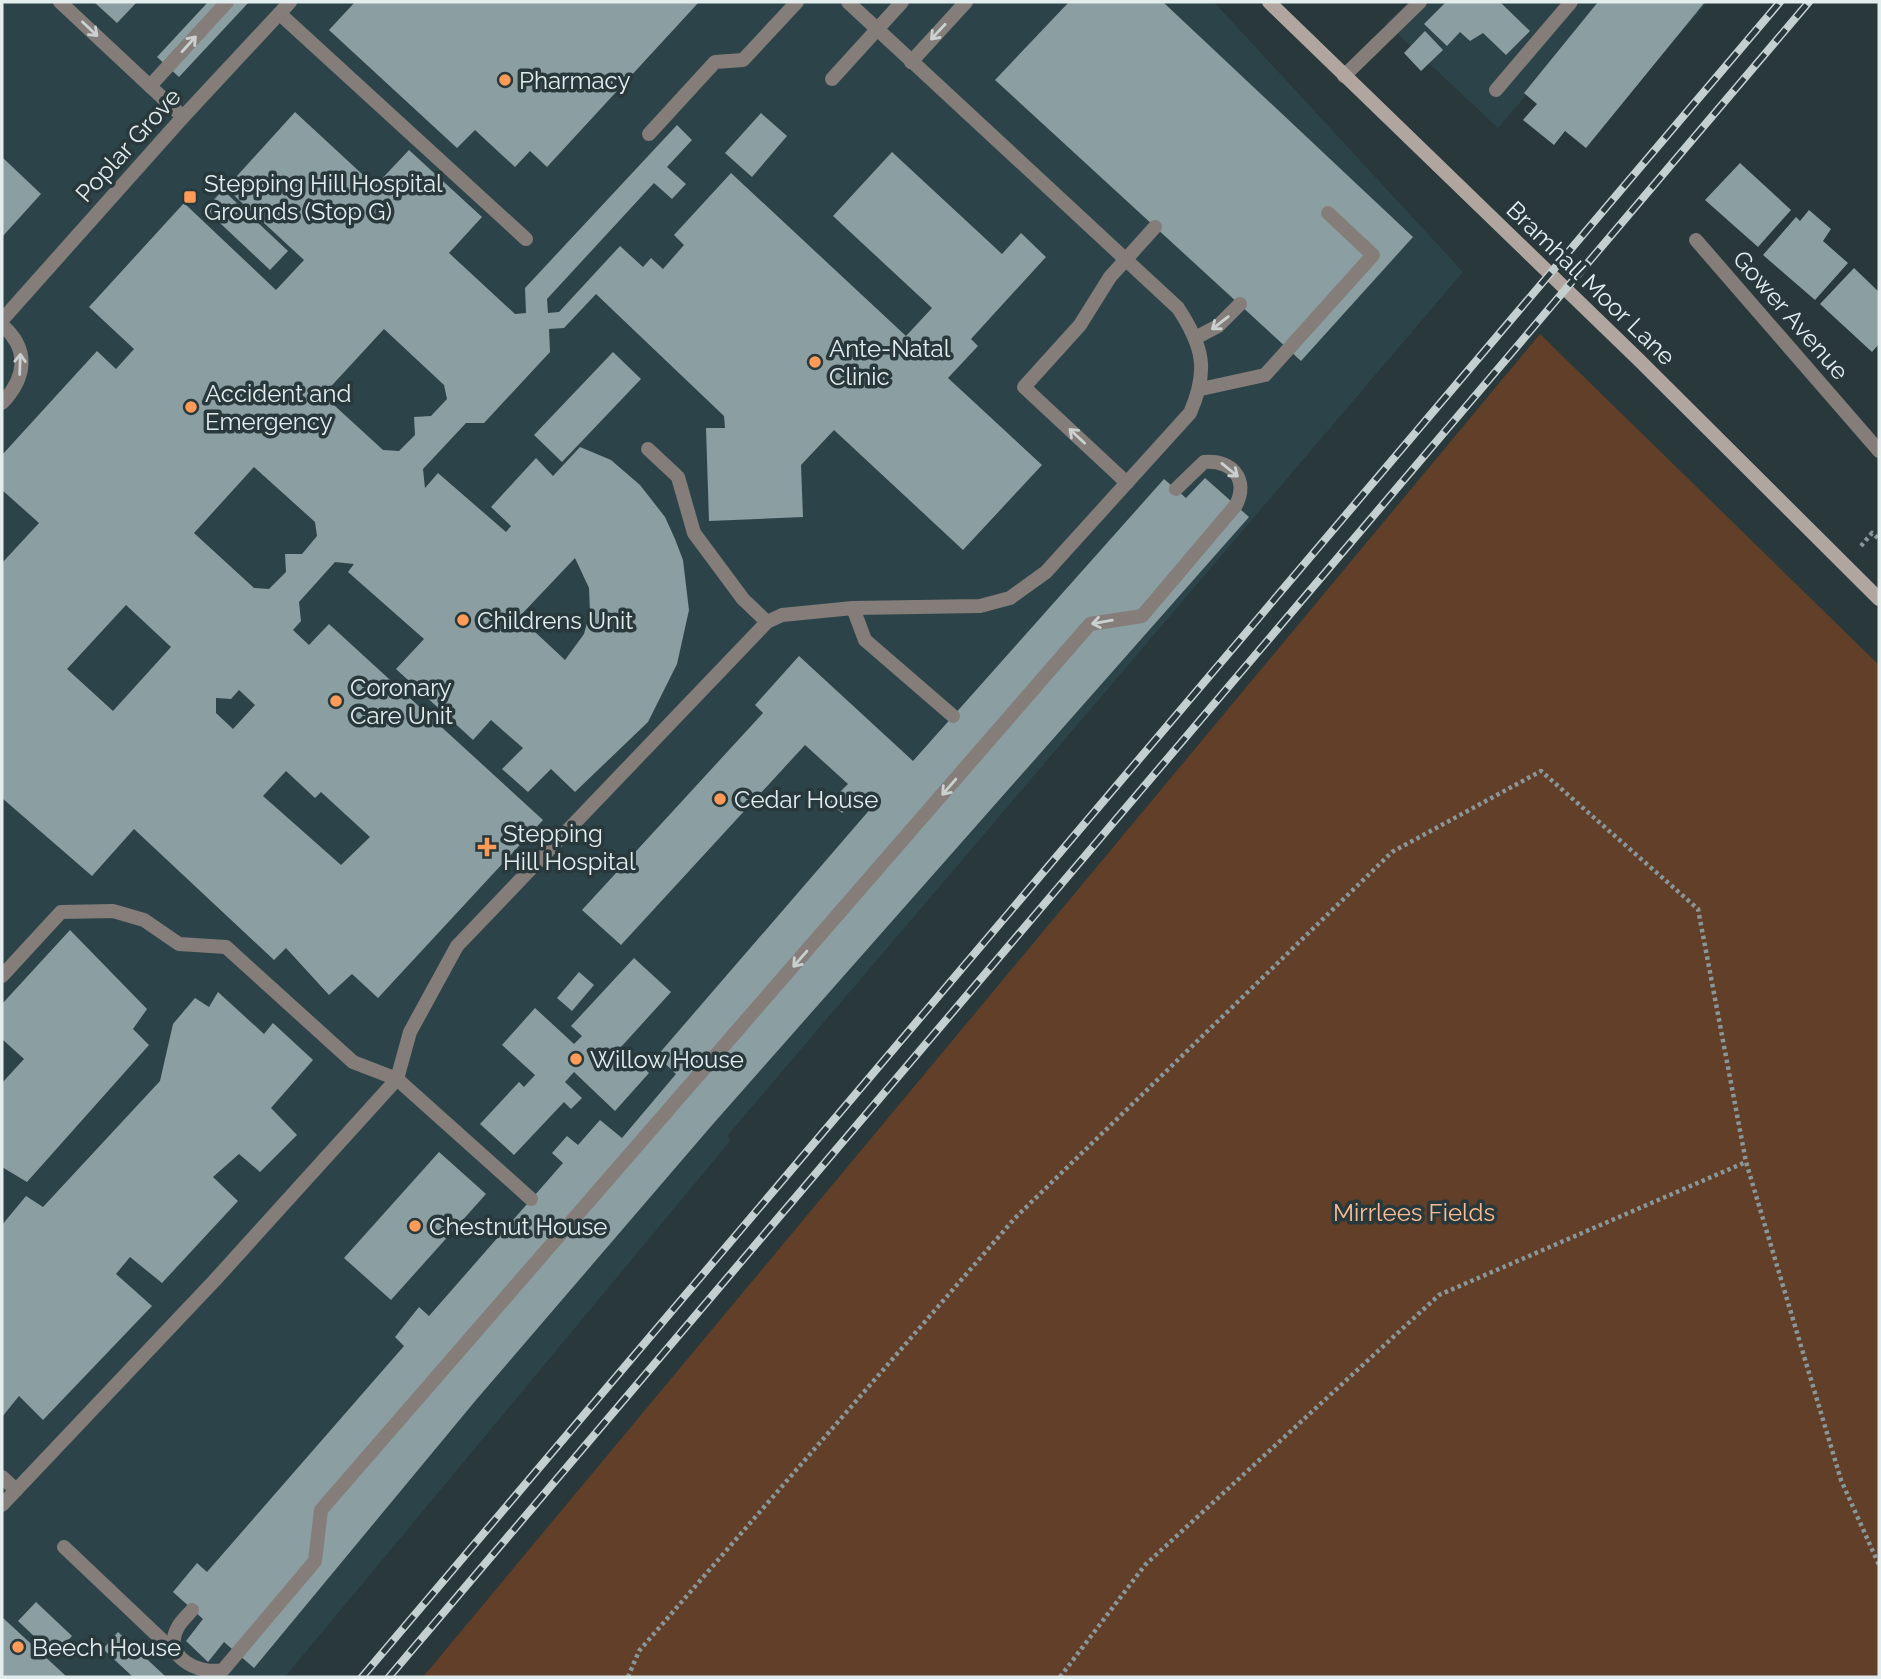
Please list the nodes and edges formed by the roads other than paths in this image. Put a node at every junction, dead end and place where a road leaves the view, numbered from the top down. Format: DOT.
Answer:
graph roads {
  1 [pos="60,2"];
  2 [pos="228,2"];
  3 [pos="290,2"];
  4 [pos="797,2"];
  5 [pos="848,2"];
  6 [pos="902,2"];
  7 [pos="966,2"];
  8 [pos="1269,2"];
  9 [pos="1420,2"];
  10 [pos="1571,2"];
  11 [pos="280,14"];
  12 [pos="877,29"];
  13 [pos="911,62"];
  14 [pos="1344,76"];
  15 [pos="832,79"];
  16 [pos="150,86"];
  17 [pos="1496,90"];
  18 [pos="183,117"];
  19 [pos="649,134"];
  20 [pos="1328,214"];
  21 [pos="1155,227"];
  22 [pos="526,239"];
  23 [pos="1696,240"];
  24 [pos="1126,260"];
  25 [pos="1240,304"];
  26 [pos="2,320"];
  27 [pos="2,326"];
  28 [pos="1197,337"];
  29 [pos="1201,389"];
  30 [pos="2,403"];
  31 [pos="648,449"];
  32 [pos="1879,451"];
  33 [pos="1127,483"];
  34 [pos="1176,489"];
  35 [pos="1879,598"];
  36 [pos="853,608"];
  37 [pos="768,622"];
  38 [pos="953,716"];
  39 [pos="2,976"];
  40 [pos="397,1079"];
  41 [pos="531,1199"];
  42 [pos="2,1478"];
  43 [pos="16,1490"];
  44 [pos="2,1505"];
  45 [pos="64,1547"];
  46 [pos="192,1610"];
  47 [pos="180,1657"];
  1 -- 16 [label="street, one-way"];
  16 -- 2 [label="street, one-way"];
  3 -- 11 [label="street, Poplar Grove"];
  4 -- 19 [label="street"];
  5 -- 12 [label="street"];
  6 -- 12 [label="street"];
  7 -- 13 [label="street, one-way"];
  8 -- 14 [label="street, Bramhall Moor Lane"];
  9 -- 14 [label="street"];
  10 -- 17 [label="street"];
  11 -- 18 [label="street, Poplar Grove"];
  11 -- 22 [label="street"];
  12 -- 13 [label="street"];
  12 -- 15 [label="street"];
  13 -- 24 [label="street"];
  14 -- 35 [label="street, Bramhall Moor Lane"];
  16 -- 18 [label="street"];
  18 -- 26 [label="street, Poplar Grove"];
  20 -- 29 [label="street"];
  21 -- 24 [label="street"];
  23 -- 32 [label="street, Gower Avenue"];
  24 -- 28 [label="street"];
  33 -- 24 [label="street, one-way"];
  25 -- 28 [label="street, one-way"];
  30 -- 27 [label="street, one-way"];
  28 -- 29 [label="street"];
  29 -- 33 [label="street"];
  31 -- 37 [label="street"];
  33 -- 36 [label="street"];
  34 -- 47 [label="street, one-way"];
  36 -- 37 [label="street"];
  36 -- 38 [label="street"];
  37 -- 40 [label="street"];
  39 -- 40 [label="street"];
  40 -- 41 [label="street"];
  40 -- 43 [label="street"];
  42 -- 43 [label="street"];
  43 -- 44 [label="street"];
  45 -- 47 [label="street"];
  46 -- 47 [label="street"];
}
